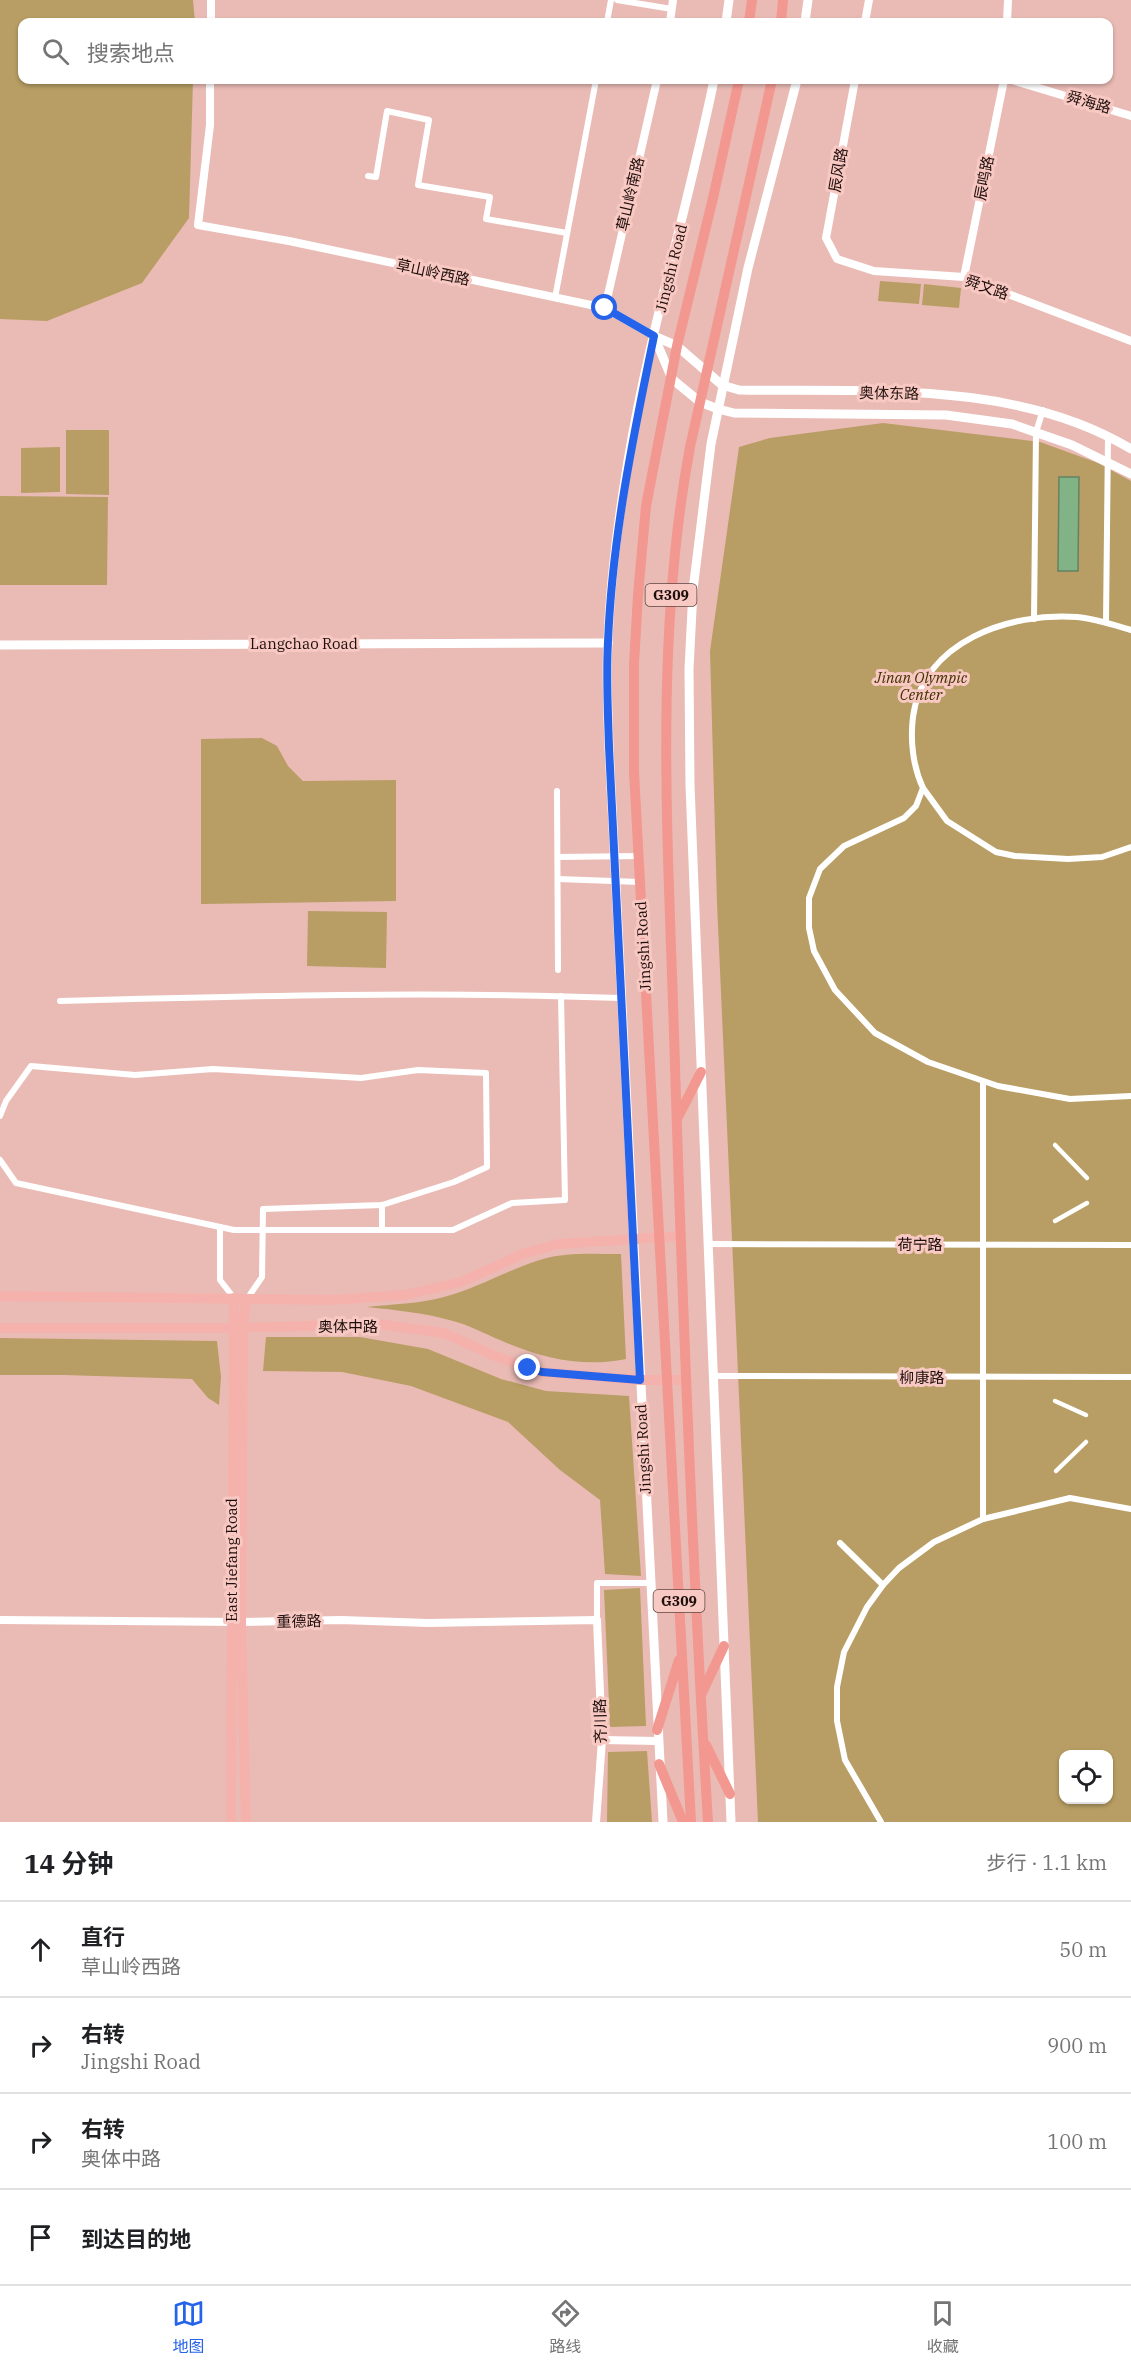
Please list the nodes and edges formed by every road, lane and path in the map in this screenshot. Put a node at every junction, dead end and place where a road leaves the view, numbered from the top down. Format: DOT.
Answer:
graph roads {
  1 [pos="211,0"];
  2 [pos="611,0"];
  3 [pos="617,0"];
  4 [pos="729,0"];
  5 [pos="752,0"];
  6 [pos="783,0"];
  7 [pos="808,0"];
  8 [pos="868,0"];
  9 [pos="1008,0"];
  10 [pos="672,5"];
  11 [pos="211,18"];
  12 [pos="608,18"];
  13 [pos="727,18"];
  14 [pos="750,18"];
  15 [pos="781,18"];
  16 [pos="806,18"];
  17 [pos="866,18"];
  18 [pos="1007,18"];
  19 [pos="210,84"];
  20 [pos="595,84"];
  21 [pos="656,84"];
  22 [pos="713,84"];
  23 [pos="738,84"];
  24 [pos="771,84"];
  25 [pos="796,84"];
  26 [pos="854,84"];
  27 [pos="1003,84"];
  28 [pos="1025,84"];
  29 [pos="1131,116"];
  30 [pos="368,176"];
  31 [pos="567,233"];
  32 [pos="837,259"];
  33 [pos="964,278"];
  34 [pos="555,298"];
  35 [pos="605,308"];
  36 [pos="654,336"];
  37 [pos="1131,341"];
  38 [pos="677,346"];
  39 [pos="707,372"];
  40 [pos="672,380"];
  41 [pos="722,386"];
  42 [pos="700,402"];
  43 [pos="718,409"];
  44 [pos="1043,410"];
  45 [pos="1036,432"];
  46 [pos="1108,435"];
  47 [pos="1131,449"];
  48 [pos="1108,461"];
  49 [pos="1131,474"];
  50 [pos="1034,619"];
  51 [pos="1106,622"];
  52 [pos="1131,630"];
  53 [pos="608,643"];
  54 [pos="0,645"];
  55 [pos="923,788"];
  56 [pos="557,791"];
  57 [pos="1131,847"];
  58 [pos="639,856"];
  59 [pos="558,857"];
  60 [pos="614,857"];
  61 [pos="558,879"];
  62 [pos="615,881"];
  63 [pos="640,882"];
  64 [pos="558,970"];
  65 [pos="561,996"];
  66 [pos="621,998"];
  67 [pos="60,1000"];
  68 [pos="701,1072"];
  69 [pos="983,1082"];
  70 [pos="1131,1096"];
  71 [pos="0,1116"];
  72 [pos="676,1120"];
  73 [pos="1055,1145"];
  74 [pos="0,1160"];
  75 [pos="1085,1176"];
  76 [pos="1085,1204"];
  77 [pos="382,1205"];
  78 [pos="1055,1221"];
  79 [pos="220,1227"];
  80 [pos="262,1230"];
  81 [pos="382,1230"];
  82 [pos="658,1236"];
  83 [pos="680,1236"];
  84 [pos="633,1240"];
  85 [pos="708,1244"];
  86 [pos="983,1244"];
  87 [pos="1131,1245"];
  88 [pos="0,1296"];
  89 [pos="234,1298"];
  90 [pos="246,1299"];
  91 [pos="0,1328"];
  92 [pos="238,1328"];
  93 [pos="713,1376"];
  94 [pos="983,1377"];
  95 [pos="1131,1377"];
  96 [pos="640,1380"];
  97 [pos="667,1380"];
  98 [pos="687,1380"];
  99 [pos="1055,1401"];
  100 [pos="1085,1415"];
  101 [pos="1085,1443"];
  102 [pos="1056,1472"];
  103 [pos="1131,1509"];
  104 [pos="983,1519"];
  105 [pos="840,1544"];
  106 [pos="650,1583"];
  107 [pos="883,1585"];
  108 [pos="0,1620"];
  109 [pos="597,1620"];
  110 [pos="236,1622"];
  111 [pos="724,1646"];
  112 [pos="682,1652"];
  113 [pos="701,1696"];
  114 [pos="658,1735"];
  115 [pos="602,1740"];
  116 [pos="703,1740"];
  117 [pos="659,1764"];
  118 [pos="730,1794"];
  119 [pos="231,1822"];
  120 [pos="246,1822"];
  121 [pos="596,1822"];
  122 [pos="663,1822"];
  123 [pos="683,1822"];
  124 [pos="691,1822"];
  125 [pos="708,1822"];
  126 [pos="731,1822"];
  127 [pos="881,1822"];
  1 -- 11 [label="street"];
  2 -- 12 [label="street"];
  3 -- 10 [label="street"];
  4 -- 13 [label="main road"];
  5 -- 14 [label="highway"];
  6 -- 15 [label="highway"];
  7 -- 16 [label="main road"];
  8 -- 17 [label="street"];
  9 -- 18 [label="street"];
  19 -- 34 [label="street, 草山岭西路"];
  20 -- 31 [label="street"];
  21 -- 35 [label="street, 草山岭南路"];
  22 -- 36 [label="main road, Jingshi Road"];
  23 -- 38 [label="highway, Jingshi Road / G309"];
  24 -- 39 [label="highway, Jingshi Road / G309"];
  25 -- 41 [label="main road"];
  26 -- 32 [label="street, 辰风路"];
  27 -- 33 [label="street, 辰鸣路"];
  28 -- 29 [label="street, 舜海路"];
  30 -- 31 [label="street"];
  31 -- 34 [label="street"];
  32 -- 33 [label="street, 舜文路"];
  33 -- 37 [label="street, 舜文路"];
  34 -- 35 [label="street, 草山岭西路"];
  35 -- 36 [label="street, 草山岭西路"];
  36 -- 38 [label="main road"];
  36 -- 40 [label="main road"];
  36 -- 53 [label="main road, Jingshi Road"];
  38 -- 39 [label="main road"];
  38 -- 40 [label="highway, Jingshi Road / G309"];
  39 -- 41 [label="main road"];
  39 -- 42 [label="highway, Jingshi Road / G309"];
  40 -- 42 [label="main road"];
  40 -- 58 [label="highway, Jingshi Road / G309"];
  41 -- 43 [label="main road"];
  41 -- 44 [label="main road, 奥体东路"];
  42 -- 43 [label="main road"];
  42 -- 72 [label="highway, Jingshi Road / G309"];
  43 -- 45 [label="main road"];
  43 -- 68 [label="main road"];
  44 -- 45 [label="street"];
  44 -- 46 [label="main road, 奥体东路"];
  45 -- 48 [label="main road"];
  45 -- 50 [label="street"];
  46 -- 47 [label="main road, 奥体东路"];
  46 -- 48 [label="street"];
  48 -- 49 [label="main road"];
  48 -- 51 [label="street"];
  50 -- 51 [label="street"];
  50 -- 55 [label="street"];
  51 -- 52 [label="street"];
  53 -- 54 [label="main road, Langchao Road"];
  53 -- 60 [label="main road, Jingshi Road"];
  55 -- 57 [label="street"];
  55 -- 69 [label="street"];
  56 -- 59 [label="street"];
  58 -- 60 [label="street"];
  58 -- 63 [label="highway, Jingshi Road / G309"];
  59 -- 60 [label="street"];
  59 -- 61 [label="street"];
  60 -- 62 [label="main road, Jingshi Road"];
  61 -- 62 [label="street"];
  61 -- 64 [label="street"];
  62 -- 63 [label="street"];
  62 -- 66 [label="main road, Jingshi Road"];
  63 -- 82 [label="highway, Jingshi Road / G309"];
  65 -- 66 [label="street"];
  65 -- 67 [label="street"];
  65 -- 81 [label="street"];
  66 -- 84 [label="main road, Jingshi Road"];
  68 -- 72 [label="highway"];
  68 -- 85 [label="main road"];
  69 -- 70 [label="street"];
  69 -- 86 [label="street"];
  71 -- 77 [label="street"];
  72 -- 83 [label="highway, Jingshi Road / G309"];
  73 -- 75 [label="street"];
  74 -- 79 [label="street"];
  76 -- 78 [label="street"];
  77 -- 80 [label="street"];
  77 -- 81 [label="street"];
  79 -- 80 [label="street"];
  79 -- 89 [label="street"];
  80 -- 81 [label="street"];
  80 -- 90 [label="street"];
  82 -- 83 [label="main road, 奥体中路"];
  82 -- 84 [label="main road, 奥体中路"];
  82 -- 97 [label="highway, Jingshi Road / G309"];
  83 -- 98 [label="highway, Jingshi Road / G309"];
  84 -- 90 [label="main road, 奥体中路"];
  84 -- 96 [label="main road, Jingshi Road"];
  85 -- 86 [label="street, 荷宁路"];
  85 -- 93 [label="main road"];
  86 -- 87 [label="street, 荷宁路"];
  86 -- 94 [label="street"];
  88 -- 89 [label="main road, 奥体中路"];
  89 -- 90 [label="main road, 奥体中路"];
  89 -- 92 [label="main road, East Jiefang Road"];
  90 -- 92 [label="main road, East Jiefang Road"];
  91 -- 92 [label="main road, 奥体中路"];
  92 -- 96 [label="main road, 奥体中路"];
  92 -- 110 [label="main road, East Jiefang Road"];
  93 -- 94 [label="street, 柳康路"];
  93 -- 111 [label="main road"];
  94 -- 95 [label="street, 柳康路"];
  94 -- 104 [label="street"];
  96 -- 97 [label="main road, 奥体中路"];
  96 -- 106 [label="main road, Jingshi Road"];
  97 -- 98 [label="main road, 奥体中路"];
  97 -- 112 [label="highway, Jingshi Road / G309"];
  98 -- 113 [label="highway, Jingshi Road / G309"];
  99 -- 100 [label="street"];
  101 -- 102 [label="street"];
  103 -- 104 [label="street"];
  104 -- 107 [label="street"];
  105 -- 107 [label="street"];
  106 -- 109 [label="street"];
  106 -- 114 [label="main road, Jingshi Road"];
  107 -- 127 [label="street"];
  108 -- 110 [label="street, 重德路"];
  109 -- 110 [label="street, 重德路"];
  109 -- 115 [label="street, 齐川路"];
  110 -- 119 [label="main road, East Jiefang Road"];
  110 -- 120 [label="main road, East Jiefang Road"];
  111 -- 113 [label="highway"];
  111 -- 118 [label="main road"];
  112 -- 114 [label="highway"];
  112 -- 124 [label="highway, Jingshi Road / G309"];
  113 -- 116 [label="highway, Jingshi Road / G309"];
  114 -- 115 [label="street"];
  114 -- 117 [label="main road, Jingshi Road"];
  115 -- 121 [label="street, 齐川路"];
  116 -- 118 [label="highway"];
  116 -- 125 [label="highway, Jingshi Road / G309"];
  117 -- 122 [label="main road, Jingshi Road"];
  117 -- 123 [label="highway"];
  118 -- 126 [label="main road"];
}
